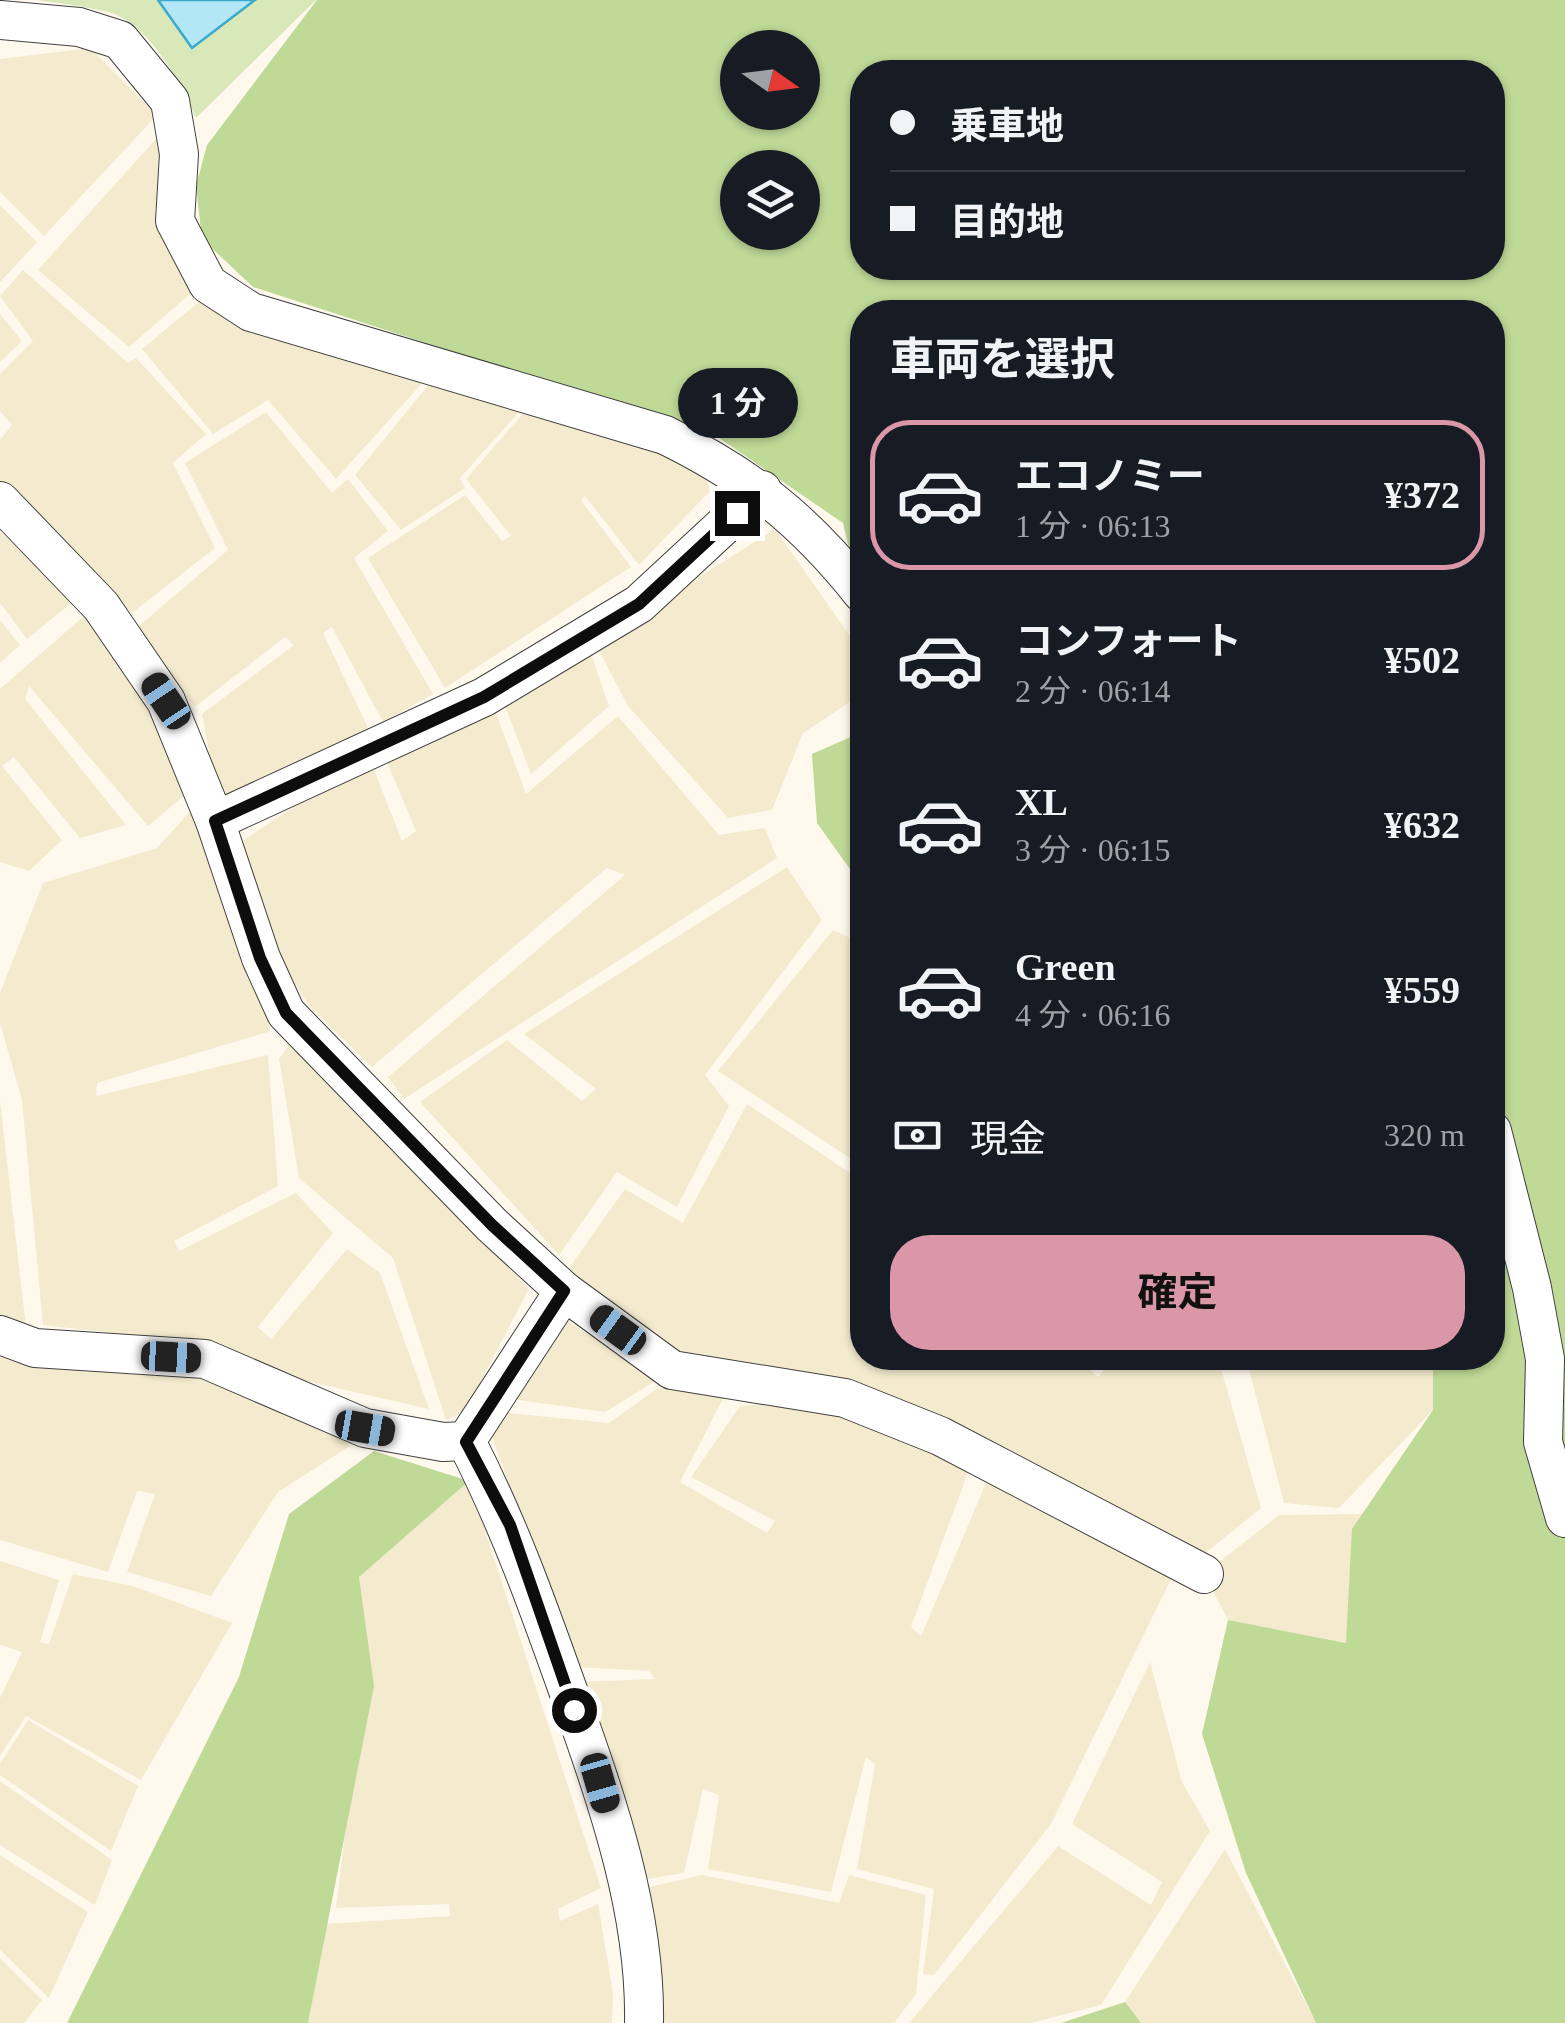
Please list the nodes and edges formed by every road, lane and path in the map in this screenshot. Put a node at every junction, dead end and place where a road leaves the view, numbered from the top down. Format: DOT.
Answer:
graph roads {
  1 [pos="0,20"];
  2 [pos="762,490"];
  3 [pos="0,501"];
  4 [pos="850,578"];
  5 [pos="215,821"];
  6 [pos="1505,1183"];
  7 [pos="564,1291"];
  8 [pos="0,1335"];
  9 [pos="466,1442"];
  10 [pos="1565,1518"];
  11 [pos="1204,1574"];
  12 [pos="644,2023"];
  1 -- 2 [label="street"];
  2 -- 4 [label="street"];
  2 -- 5 [label="street"];
  3 -- 5 [label="street"];
  5 -- 7 [label="street"];
  6 -- 10 [label="street"];
  7 -- 9 [label="street"];
  7 -- 11 [label="street"];
  8 -- 9 [label="street"];
  9 -- 12 [label="street"];
}
